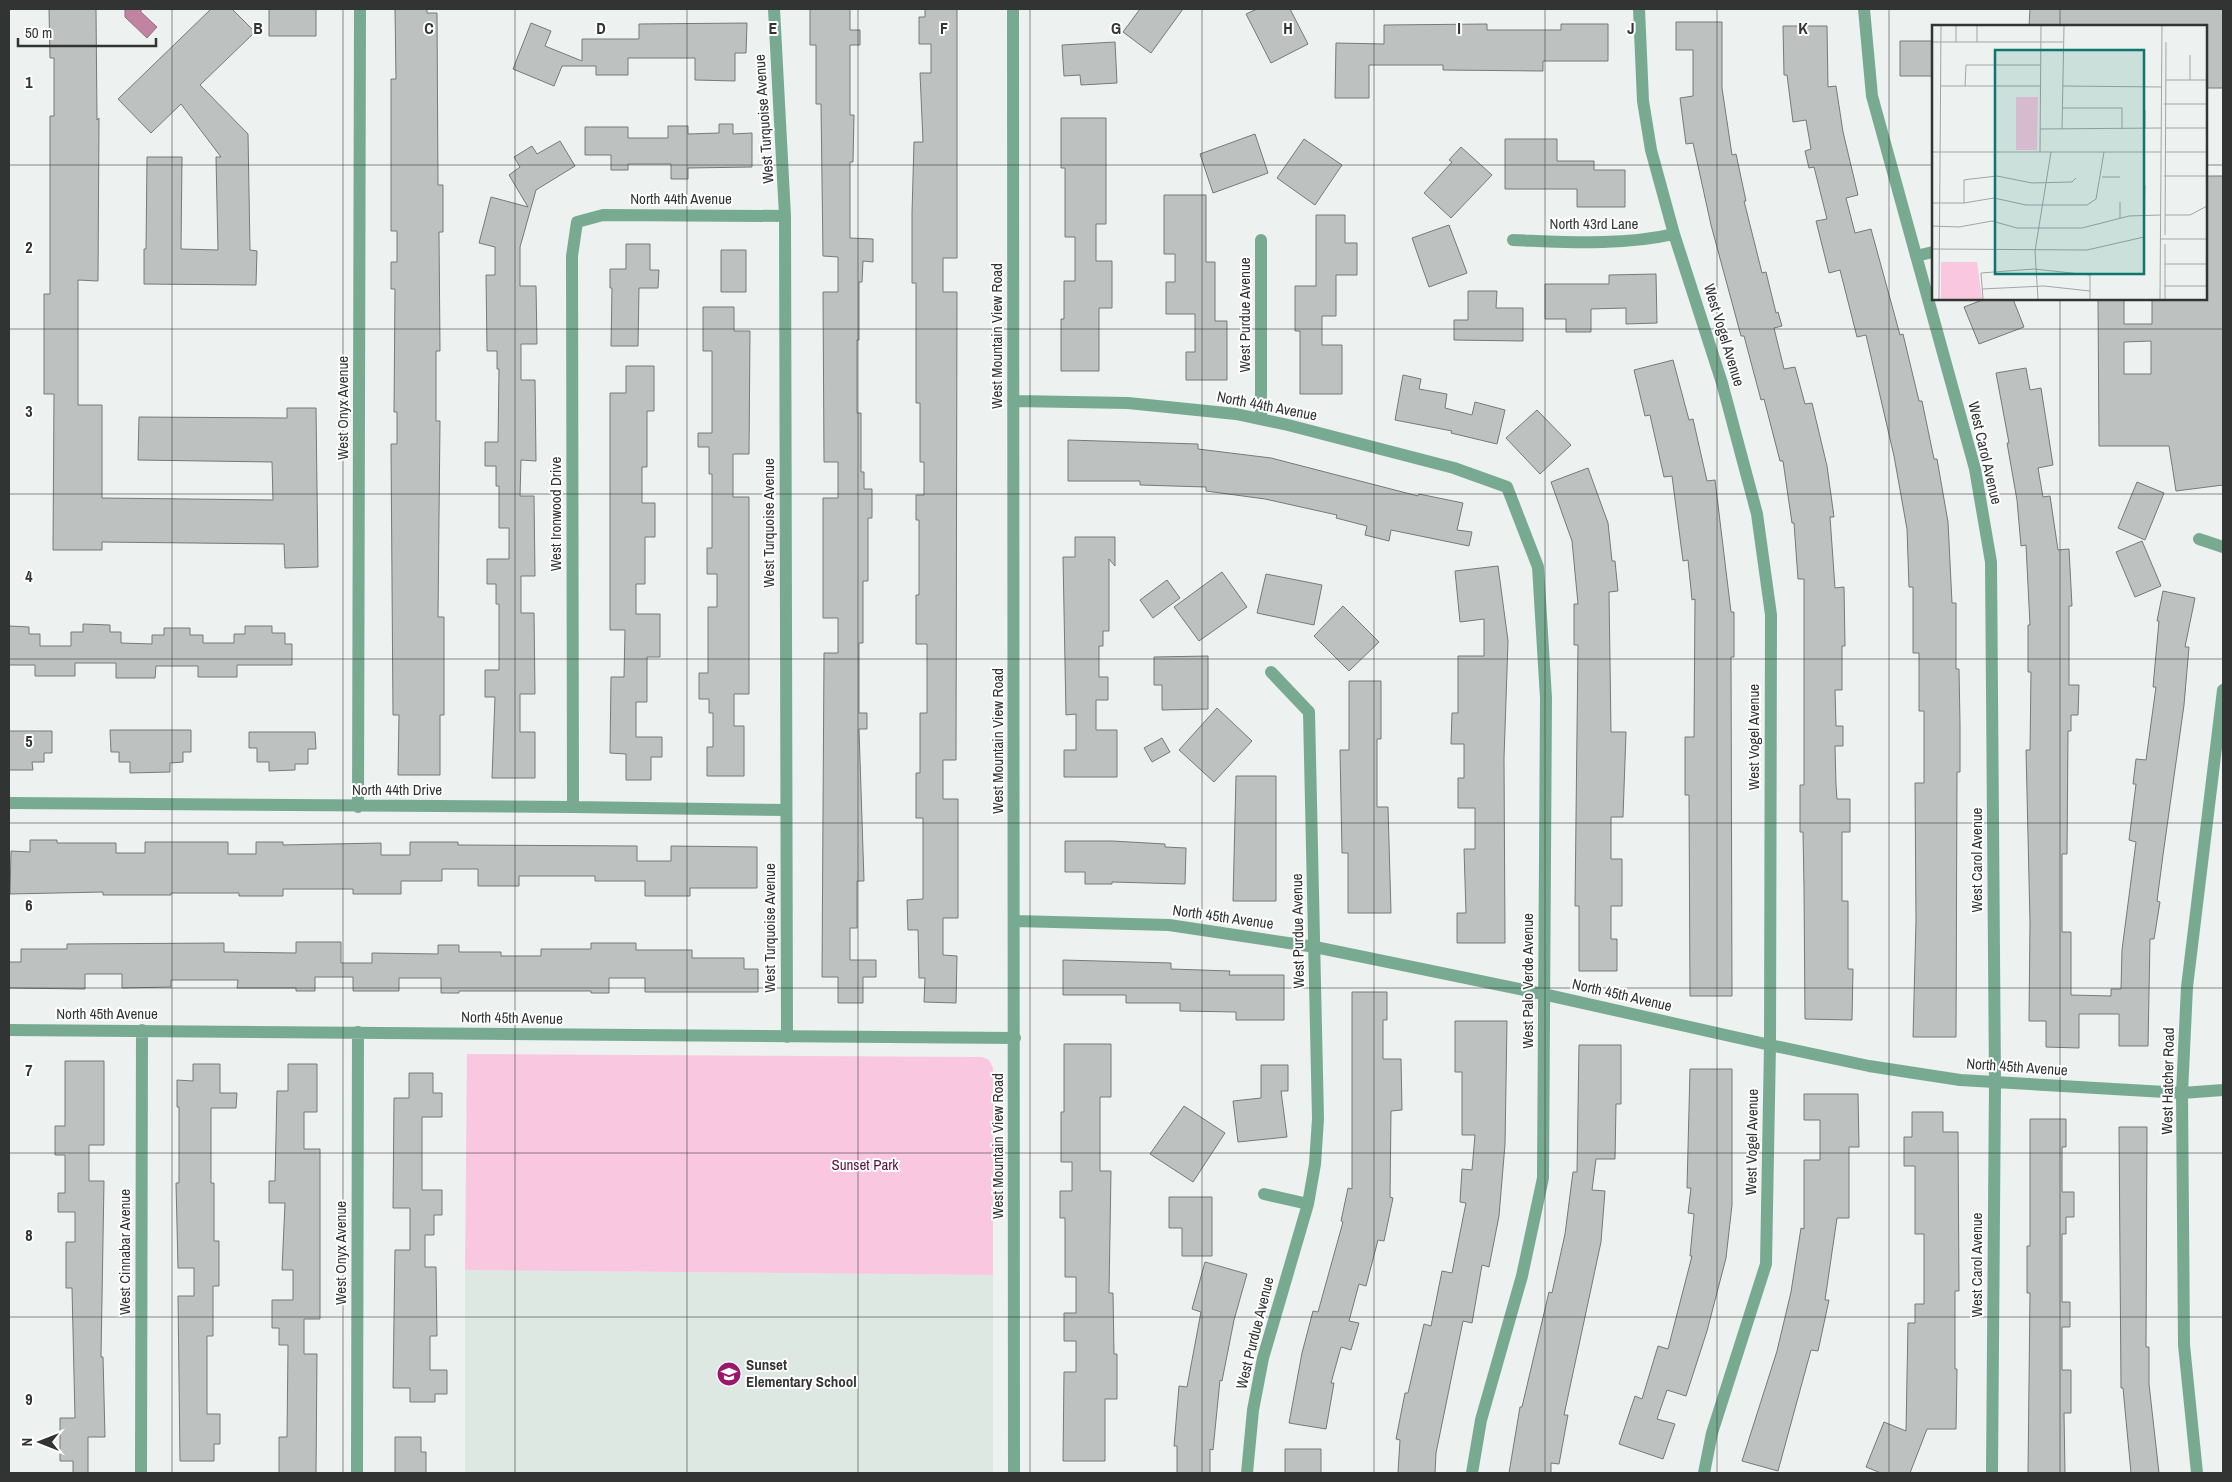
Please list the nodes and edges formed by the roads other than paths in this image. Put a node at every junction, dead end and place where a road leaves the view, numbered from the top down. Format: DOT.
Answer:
graph roads {
  1 [pos="360,9"];
  2 [pos="774,9"];
  3 [pos="1013,9"];
  4 [pos="1639,9"];
  5 [pos="1864,9"];
  6 [pos="786,216"];
  7 [pos="577,222"];
  8 [pos="1674,234"];
  9 [pos="1261,240"];
  10 [pos="1513,240"];
  11 [pos="1932,252"];
  12 [pos="1916,256"];
  13 [pos="1013,401"];
  14 [pos="1261,419"];
  15 [pos="1507,487"];
  16 [pos="2199,539"];
  17 [pos="2223,547"];
  18 [pos="1272,672"];
  19 [pos="2223,690"];
  20 [pos="9,804"];
  21 [pos="358,807"];
  22 [pos="573,807"];
  23 [pos="785,810"];
  24 [pos="1014,921"];
  25 [pos="1315,947"];
  26 [pos="1544,994"];
  27 [pos="9,1030"];
  28 [pos="142,1030"];
  29 [pos="358,1032"];
  30 [pos="787,1037"];
  31 [pos="1015,1038"];
  32 [pos="1770,1045"];
  33 [pos="1995,1084"];
  34 [pos="2223,1090"];
  35 [pos="2182,1093"];
  36 [pos="1264,1194"];
  37 [pos="1308,1204"];
  38 [pos="141,1473"];
  39 [pos="358,1473"];
  40 [pos="1014,1473"];
  41 [pos="1247,1473"];
  42 [pos="1472,1473"];
  43 [pos="1704,1473"];
  44 [pos="1992,1473"];
  45 [pos="2197,1473"];
  1 -- 21 [label="street, West Onyx Avenue"];
  2 -- 6 [label="street, West Turquoise Avenue"];
  3 -- 13 [label="street, West Mountain View Road"];
  4 -- 8 [label="street, West Vogel Avenue"];
  5 -- 12 [label="street, West Carol Avenue"];
  6 -- 7 [label="street, North 44th Avenue"];
  6 -- 23 [label="street, West Turquoise Avenue"];
  7 -- 22 [label="street, West Ironwood Drive"];
  8 -- 10 [label="street, North 43rd Lane"];
  8 -- 32 [label="street, West Vogel Avenue"];
  9 -- 14 [label="street, West Purdue Avenue"];
  11 -- 12 [label="street"];
  12 -- 33 [label="street, West Carol Avenue"];
  13 -- 14 [label="street, North 44th Avenue"];
  13 -- 24 [label="street, West Mountain View Road"];
  14 -- 15 [label="street, North 44th Avenue"];
  15 -- 26 [label="street, West Palo Verde Avenue"];
  16 -- 17 [label="street"];
  18 -- 25 [label="street, West Purdue Avenue"];
  19 -- 35 [label="street, West Hatcher Road"];
  20 -- 21 [label="street, North 44th Drive"];
  21 -- 22 [label="street, North 44th Drive"];
  22 -- 23 [label="street, North 44th Drive"];
  23 -- 30 [label="street, West Turquoise Avenue"];
  24 -- 25 [label="street, North 45th Avenue"];
  24 -- 31 [label="street, West Mountain View Road"];
  25 -- 26 [label="street, North 45th Avenue"];
  25 -- 37 [label="street, West Purdue Avenue"];
  26 -- 32 [label="street, North 45th Avenue"];
  26 -- 42 [label="street, West Palo Verde Avenue"];
  27 -- 28 [label="street, North 45th Avenue"];
  28 -- 29 [label="street, North 45th Avenue"];
  28 -- 38 [label="street, West Cinnabar Avenue"];
  29 -- 30 [label="street, North 45th Avenue"];
  29 -- 39 [label="street, West Onyx Avenue"];
  30 -- 31 [label="street, North 45th Avenue"];
  31 -- 40 [label="street, West Mountain View Road"];
  32 -- 33 [label="street, North 45th Avenue"];
  32 -- 43 [label="street, West Vogel Avenue"];
  33 -- 35 [label="street, North 45th Avenue"];
  33 -- 44 [label="street, West Carol Avenue"];
  34 -- 35 [label="street, North 45th Avenue"];
  35 -- 45 [label="street, West Hatcher Road"];
  36 -- 37 [label="street"];
  37 -- 41 [label="street, West Purdue Avenue"];
}
